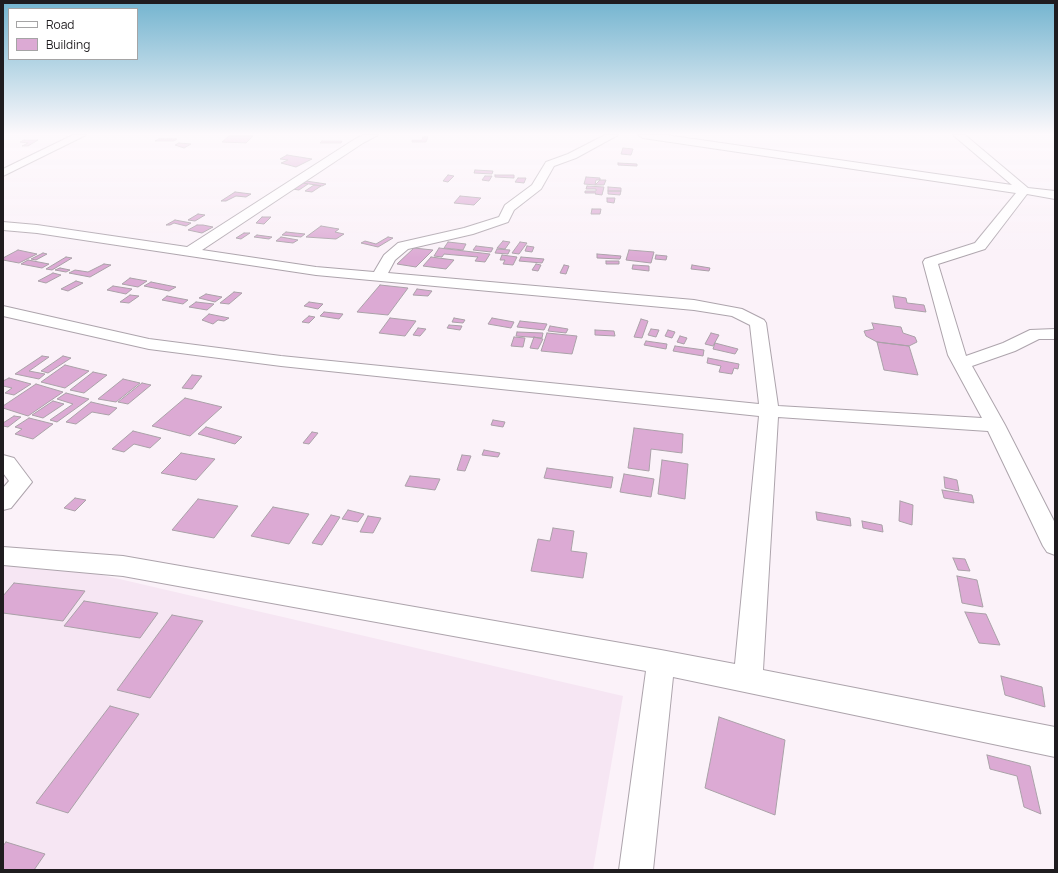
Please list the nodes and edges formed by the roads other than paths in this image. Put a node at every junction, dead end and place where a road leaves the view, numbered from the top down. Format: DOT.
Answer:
graph roads {
  1 [pos="306,176"];
  2 [pos="543,176"];
  3 [pos="920,176"];
  4 [pos="1007,176"];
  5 [pos="1024,191"];
  6 [pos="1055,195"];
  7 [pos="1055,208"];
  8 [pos="3,226"];
  9 [pos="189,252"];
  10 [pos="379,277"];
  11 [pos="3,311"];
  12 [pos="1055,334"];
  13 [pos="962,363"];
  14 [pos="769,411"];
  15 [pos="995,425"];
  16 [pos="3,462"];
  17 [pos="3,502"];
  18 [pos="1055,546"];
  19 [pos="3,556"];
  20 [pos="661,662"];
  21 [pos="748,680"];
  22 [pos="1055,742"];
  23 [pos="636,870"];
  1 -- 9 [label="street"];
  2 -- 10 [label="street"];
  3 -- 5 [label="street"];
  4 -- 5 [label="street"];
  5 -- 6 [label="street"];
  5 -- 7 [label="street"];
  5 -- 13 [label="street"];
  8 -- 9 [label="street"];
  9 -- 10 [label="street"];
  10 -- 14 [label="street"];
  11 -- 14 [label="street"];
  12 -- 13 [label="street"];
  13 -- 15 [label="street"];
  14 -- 15 [label="street"];
  14 -- 21 [label="street"];
  15 -- 18 [label="street"];
  16 -- 17 [label="street"];
  19 -- 20 [label="street"];
  20 -- 21 [label="street"];
  20 -- 23 [label="street"];
  21 -- 22 [label="street"];
}
